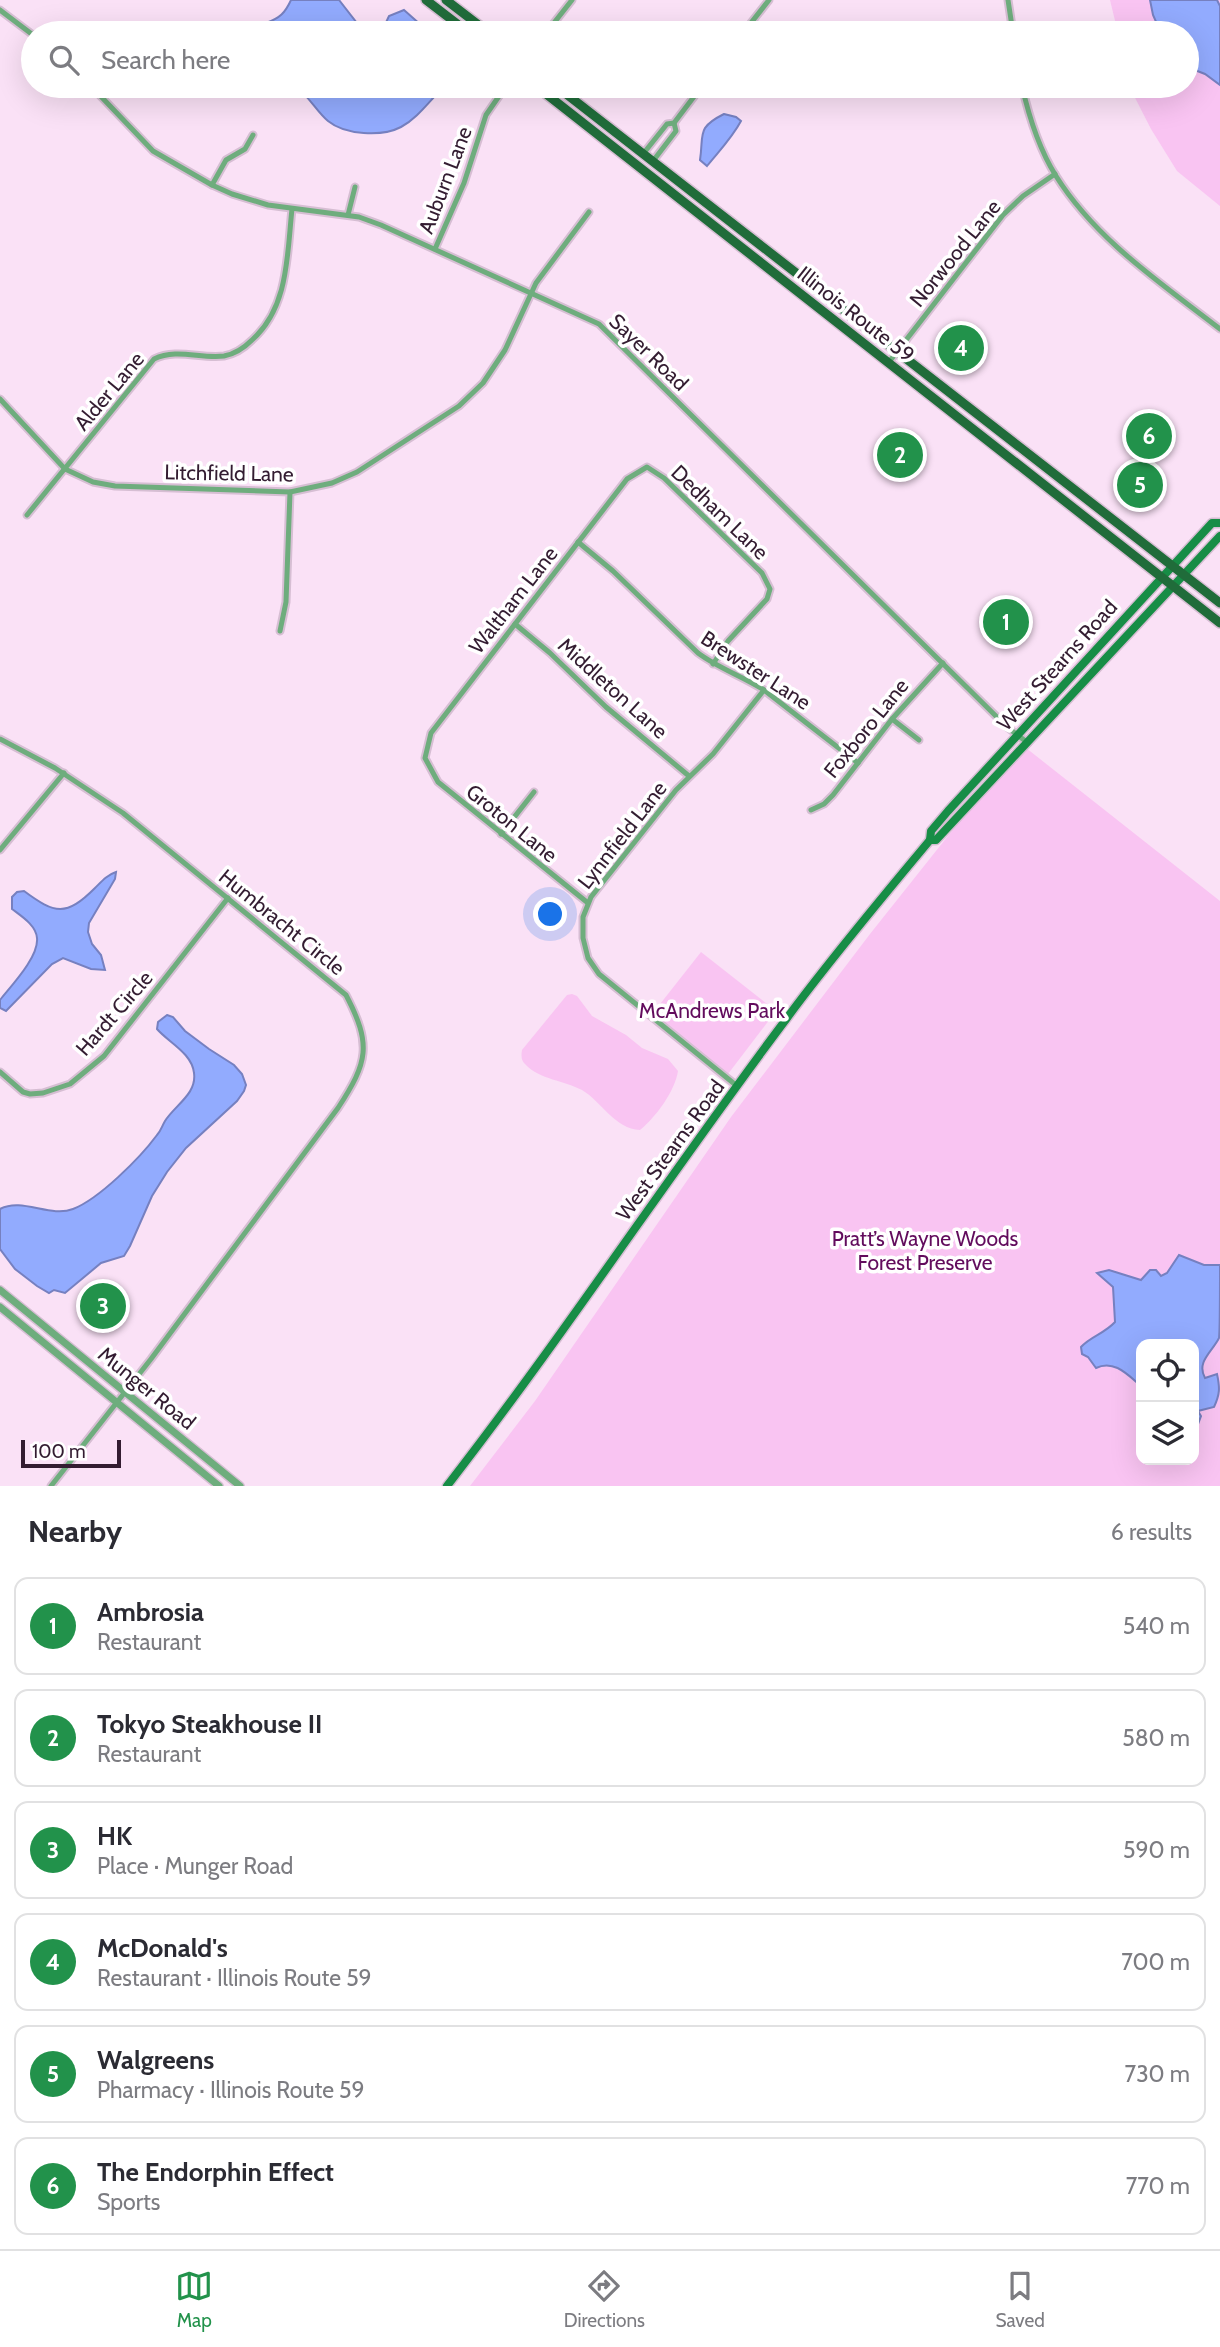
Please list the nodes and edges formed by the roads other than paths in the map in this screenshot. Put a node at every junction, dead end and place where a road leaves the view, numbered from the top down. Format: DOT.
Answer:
graph roads {
  1 [pos="426,0"];
  2 [pos="446,0"];
  3 [pos="572,0"];
  4 [pos="769,0"];
  5 [pos="1009,0"];
  6 [pos="0,10"];
  7 [pos="453,21"];
  8 [pos="473,21"];
  9 [pos="555,21"];
  10 [pos="752,21"];
  11 [pos="1012,21"];
  12 [pos="21,26"];
  13 [pos="102,98"];
  14 [pos="498,98"];
  15 [pos="551,98"];
  16 [pos="571,98"];
  17 [pos="693,98"];
  18 [pos="1026,98"];
  19 [pos="674,123"];
  20 [pos="253,135"];
  21 [pos="643,154"];
  22 [pos="653,161"];
  23 [pos="1055,174"];
  24 [pos="212,186"];
  25 [pos="355,187"];
  26 [pos="292,209"];
  27 [pos="589,212"];
  28 [pos="348,215"];
  29 [pos="435,249"];
  30 [pos="531,293"];
  31 [pos="1220,329"];
  32 [pos="897,352"];
  33 [pos="889,362"];
  34 [pos="0,399"];
  35 [pos="65,469"];
  36 [pos="641,470"];
  37 [pos="290,492"];
  38 [pos="27,515"];
  39 [pos="1220,523"];
  40 [pos="1220,536"];
  41 [pos="578,542"];
  42 [pos="1172,566"];
  43 [pos="1184,576"];
  44 [pos="1161,578"];
  45 [pos="1173,587"];
  46 [pos="1220,603"];
  47 [pos="1220,623"];
  48 [pos="514,624"];
  49 [pos="280,631"];
  50 [pos="943,663"];
  51 [pos="713,664"];
  52 [pos="764,690"];
  53 [pos="892,719"];
  54 [pos="1017,735"];
  55 [pos="0,739"];
  56 [pos="919,740"];
  57 [pos="1028,743"];
  58 [pos="425,758"];
  59 [pos="858,762"];
  60 [pos="64,773"];
  61 [pos="690,776"];
  62 [pos="534,792"];
  63 [pos="811,810"];
  64 [pos="501,834"];
  65 [pos="930,840"];
  66 [pos="0,850"];
  67 [pos="228,898"];
  68 [pos="588,903"];
  69 [pos="0,1072"];
  70 [pos="737,1086"];
  71 [pos="0,1290"];
  72 [pos="0,1307"];
  73 [pos="125,1393"];
  74 [pos="117,1403"];
  75 [pos="51,1486"];
  76 [pos="219,1486"];
  77 [pos="240,1486"];
  78 [pos="447,1486"];
  1 -- 7 [label="main road"];
  2 -- 8 [label="main road"];
  3 -- 9 [label="street"];
  4 -- 10 [label="street"];
  5 -- 11 [label="street"];
  6 -- 12 [label="street"];
  13 -- 24 [label="street, Sayer Road"];
  14 -- 29 [label="street, Auburn Lane"];
  15 -- 33 [label="main road, Illinois Route 59"];
  16 -- 21 [label="main road, Illinois Route 59"];
  17 -- 19 [label="street"];
  18 -- 23 [label="street"];
  19 -- 21 [label="street"];
  19 -- 22 [label="street"];
  20 -- 24 [label="street"];
  21 -- 22 [label="main road, Illinois Route 59"];
  22 -- 32 [label="main road, Illinois Route 59"];
  23 -- 31 [label="street"];
  23 -- 32 [label="street, Norwood Lane"];
  24 -- 26 [label="street, Sayer Road"];
  25 -- 28 [label="street"];
  26 -- 28 [label="street, Sayer Road"];
  26 -- 35 [label="street, Alder Lane"];
  27 -- 30 [label="street, Litchfield Lane"];
  28 -- 29 [label="street, Sayer Road"];
  29 -- 30 [label="street, Sayer Road"];
  30 -- 37 [label="street, Litchfield Lane"];
  30 -- 50 [label="street, Sayer Road"];
  32 -- 33 [label="street, Norwood Lane"];
  32 -- 42 [label="main road, Illinois Route 59"];
  33 -- 44 [label="main road, Illinois Route 59"];
  34 -- 35 [label="street, Litchfield Lane"];
  35 -- 37 [label="street, Litchfield Lane"];
  35 -- 38 [label="street, Alder Lane"];
  36 -- 41 [label="street, Waltham Lane"];
  36 -- 51 [label="street, Dedham Lane"];
  37 -- 49 [label="street"];
  39 -- 42 [label="main road, West Stearns Road"];
  40 -- 43 [label="main road, West Stearns Road"];
  41 -- 48 [label="street, Waltham Lane"];
  41 -- 51 [label="street, Brewster Lane"];
  42 -- 43 [label="main road, Illinois Route 59"];
  42 -- 44 [label="main road, West Stearns Road"];
  43 -- 45 [label="main road, West Stearns Road"];
  43 -- 46 [label="main road, Illinois Route 59"];
  44 -- 45 [label="main road, Illinois Route 59"];
  44 -- 54 [label="main road, West Stearns Road"];
  45 -- 47 [label="main road, Illinois Route 59"];
  45 -- 57 [label="main road, West Stearns Road"];
  48 -- 58 [label="street, Waltham Lane"];
  48 -- 61 [label="street, Middleton Lane"];
  50 -- 53 [label="street, Foxboro Lane"];
  50 -- 54 [label="street, Sayer Road"];
  51 -- 52 [label="street, Brewster Lane"];
  52 -- 59 [label="street, Brewster Lane"];
  52 -- 61 [label="street, Lynnfield Lane"];
  53 -- 56 [label="street"];
  53 -- 59 [label="street, Foxboro Lane"];
  54 -- 57 [label="street, Sayer Road"];
  54 -- 65 [label="main road, West Stearns Road"];
  55 -- 60 [label="street, Humbracht Circle"];
  57 -- 65 [label="main road, West Stearns Road"];
  58 -- 64 [label="street, Groton Lane"];
  59 -- 63 [label="street, Foxboro Lane"];
  60 -- 66 [label="street"];
  60 -- 67 [label="street, Humbracht Circle"];
  61 -- 68 [label="street, Lynnfield Lane"];
  62 -- 64 [label="street"];
  64 -- 68 [label="street, Groton Lane"];
  65 -- 70 [label="main road, West Stearns Road"];
  67 -- 69 [label="street, Hardt Circle"];
  67 -- 73 [label="street, Humbracht Circle"];
  68 -- 70 [label="street, Lynnfield Lane"];
  70 -- 78 [label="main road, West Stearns Road"];
  71 -- 73 [label="street, Munger Road"];
  72 -- 74 [label="street, Munger Road"];
  73 -- 74 [label="street, Humbracht Circle"];
  73 -- 77 [label="street, Munger Road"];
  74 -- 75 [label="street, Humbracht Circle"];
  74 -- 76 [label="street, Munger Road"];
}
